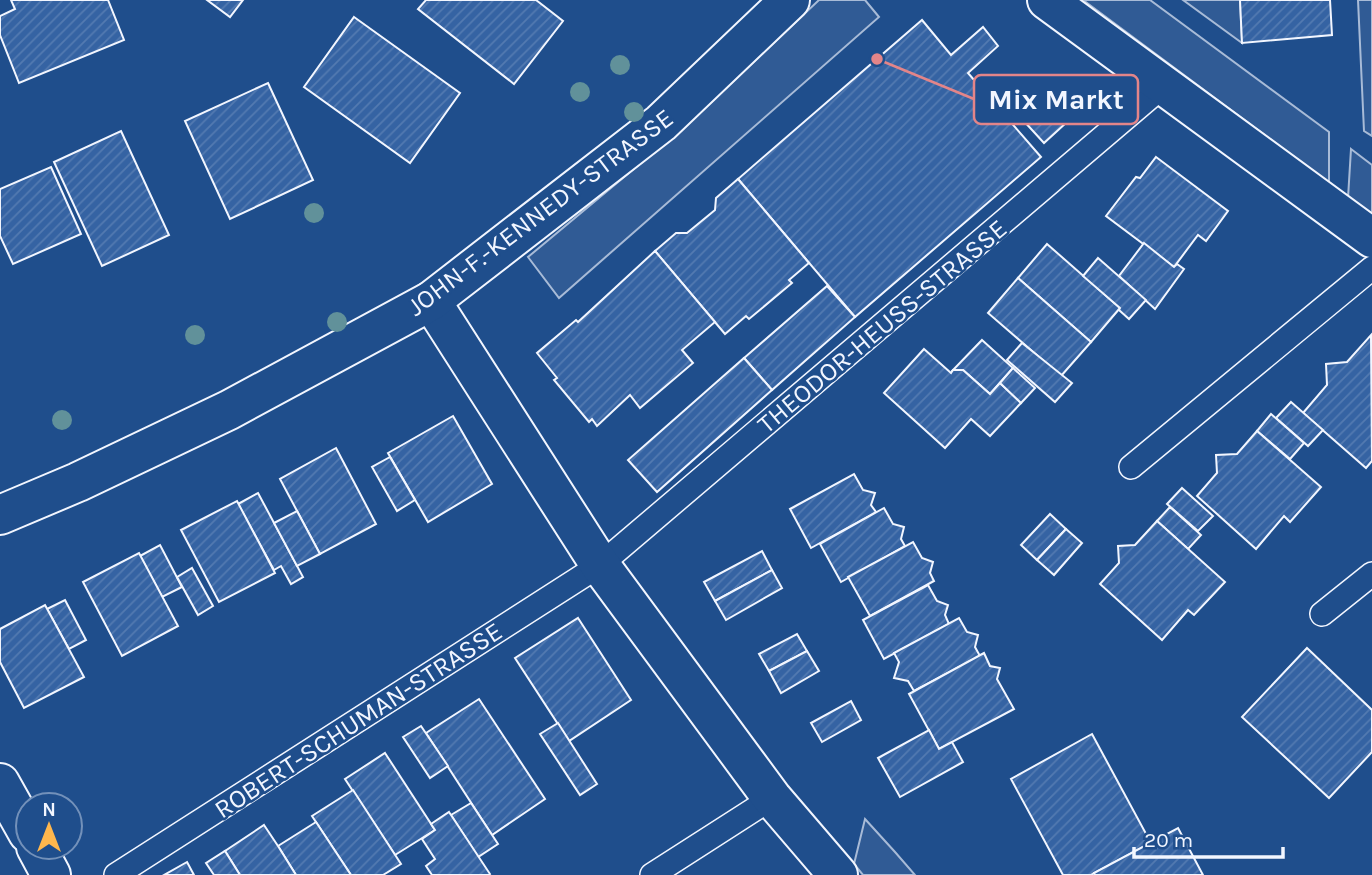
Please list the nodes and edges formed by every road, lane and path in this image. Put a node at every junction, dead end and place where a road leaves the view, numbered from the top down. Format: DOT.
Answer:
graph roads {
  1 [pos="790,0"];
  2 [pos="1047,0"];
  3 [pos="1163,86"];
  4 [pos="1372,238"];
  5 [pos="1372,268"];
  6 [pos="431,301"];
  7 [pos="1131,467"];
  8 [pos="0,515"];
  9 [pos="600,565"];
  10 [pos="1372,574"];
  11 [pos="1322,614"];
  12 [pos="0,783"];
  13 [pos="772,799"];
  14 [pos="14,808"];
  15 [pos="116,875"];
  16 [pos="652,875"];
  17 [pos="838,875"];
  1 -- 6 [label="street, JOHN-F.-KENNEDY-STRASSE"];
  2 -- 3 [label="street"];
  3 -- 4 [label="street"];
  3 -- 9 [label="lane, THEODOR-HEUSS-STRASSE"];
  5 -- 7 [label="lane"];
  6 -- 8 [label="street, JOHN-F.-KENNEDY-STRASSE"];
  6 -- 9 [label="street"];
  9 -- 13 [label="street"];
  9 -- 15 [label="lane, ROBERT-SCHUMAN-STRASSE"];
  10 -- 11 [label="lane"];
  12 -- 14 [label="street"];
  13 -- 16 [label="lane"];
  13 -- 17 [label="street"];
}
